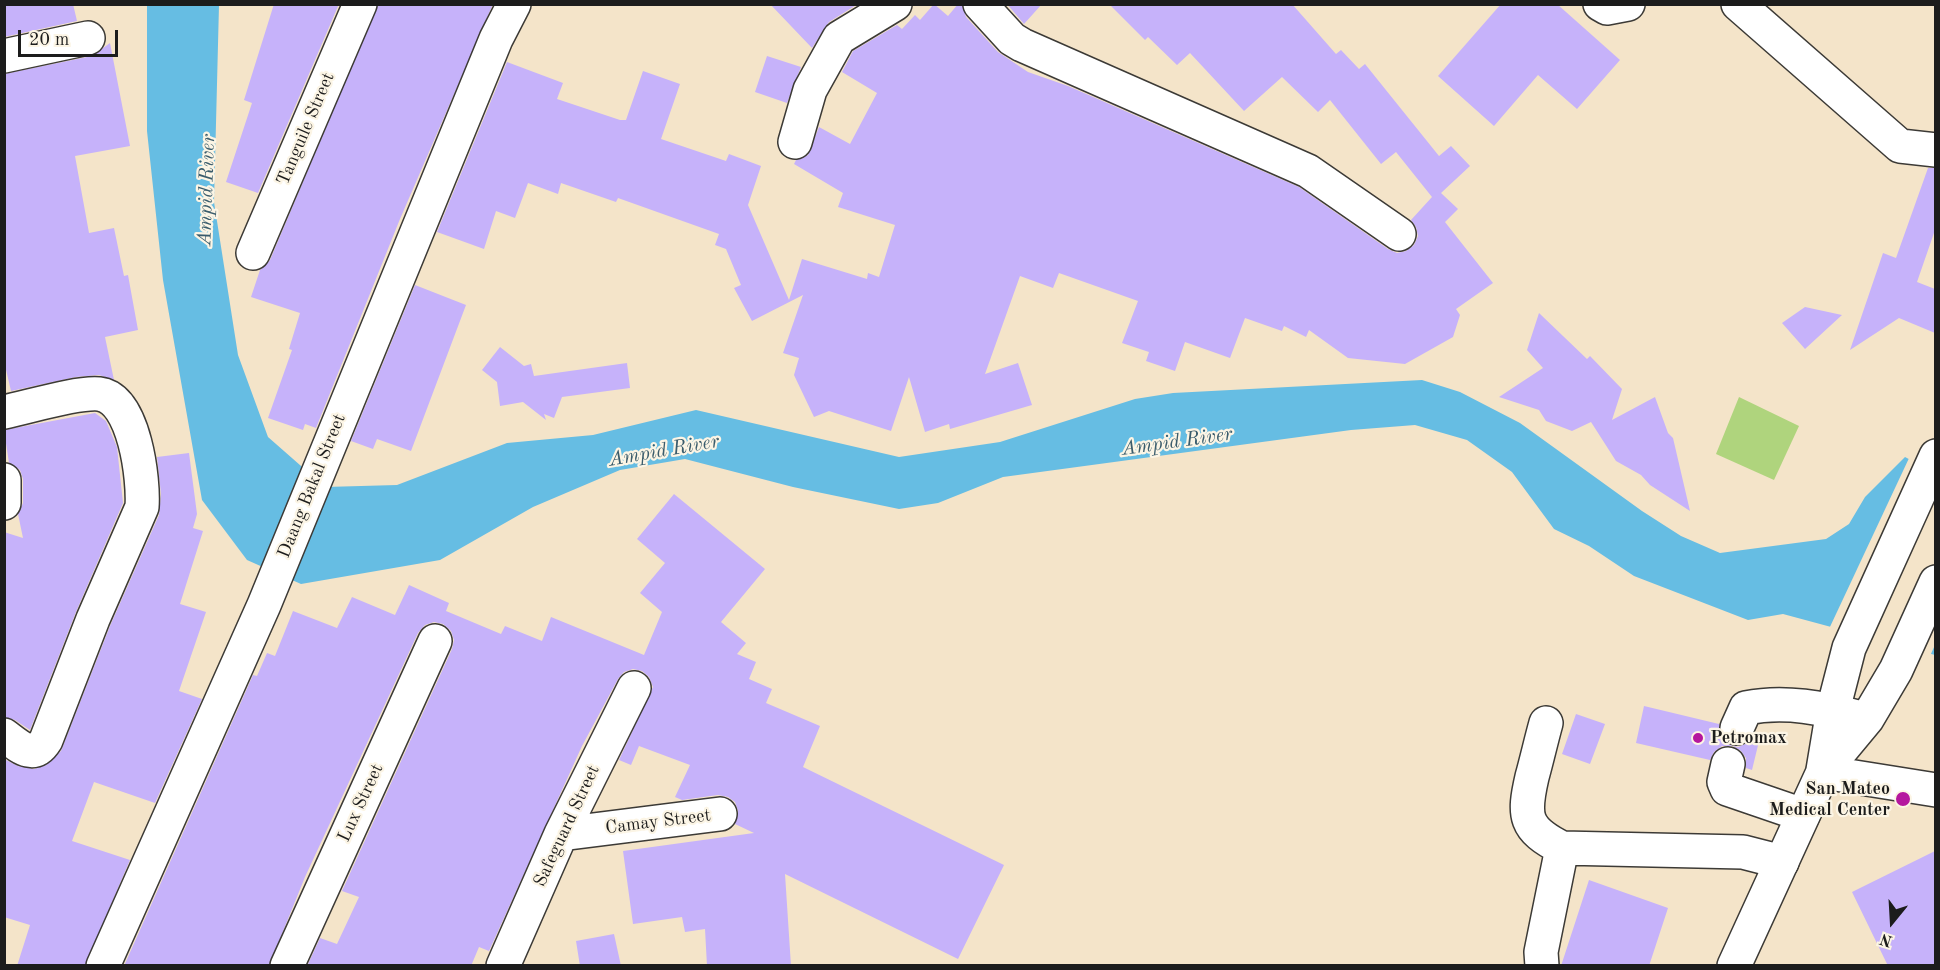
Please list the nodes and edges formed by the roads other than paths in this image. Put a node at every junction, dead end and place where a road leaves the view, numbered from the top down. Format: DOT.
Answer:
graph roads {
  1 [pos="360,4"];
  2 [pos="514,4"];
  3 [pos="894,4"];
  4 [pos="980,4"];
  5 [pos="1600,4"];
  6 [pos="1628,4"];
  7 [pos="1738,4"];
  8 [pos="88,38"];
  9 [pos="4,56"];
  10 [pos="795,142"];
  11 [pos="1935,150"];
  12 [pos="1399,234"];
  13 [pos="253,253"];
  14 [pos="4,412"];
  15 [pos="1935,456"];
  16 [pos="4,480"];
  17 [pos="4,503"];
  18 [pos="1935,582"];
  19 [pos="435,641"];
  20 [pos="634,688"];
  21 [pos="1833,710"];
  22 [pos="1867,719"];
  23 [pos="1546,723"];
  24 [pos="1737,728"];
  25 [pos="4,735"];
  26 [pos="1728,764"];
  27 [pos="1823,772"];
  28 [pos="1935,790"];
  29 [pos="720,814"];
  30 [pos="1803,815"];
  31 [pos="561,834"];
  32 [pos="1562,849"];
  33 [pos="1782,862"];
  34 [pos="103,966"];
  35 [pos="287,966"];
  36 [pos="503,966"];
  37 [pos="1542,966"];
  38 [pos="1734,966"];
  1 -- 13 [label="street, Tanguile Street"];
  2 -- 34 [label="street, Daang Bakal Street"];
  3 -- 10 [label="street"];
  4 -- 12 [label="street"];
  5 -- 6 [label="street"];
  7 -- 11 [label="street"];
  8 -- 9 [label="street"];
  14 -- 25 [label="street"];
  15 -- 21 [label="street"];
  16 -- 17 [label="street"];
  18 -- 22 [label="street"];
  19 -- 35 [label="street, Lux Street"];
  20 -- 31 [label="street, Safeguard Street"];
  21 -- 22 [label="street"];
  21 -- 24 [label="street"];
  21 -- 27 [label="street"];
  22 -- 27 [label="street"];
  23 -- 32 [label="street"];
  26 -- 30 [label="street"];
  27 -- 28 [label="street"];
  27 -- 30 [label="street"];
  29 -- 31 [label="street, Camay Street"];
  30 -- 33 [label="street"];
  31 -- 36 [label="street, Safeguard Street"];
  32 -- 33 [label="street"];
  32 -- 37 [label="street"];
  33 -- 38 [label="street"];
}
